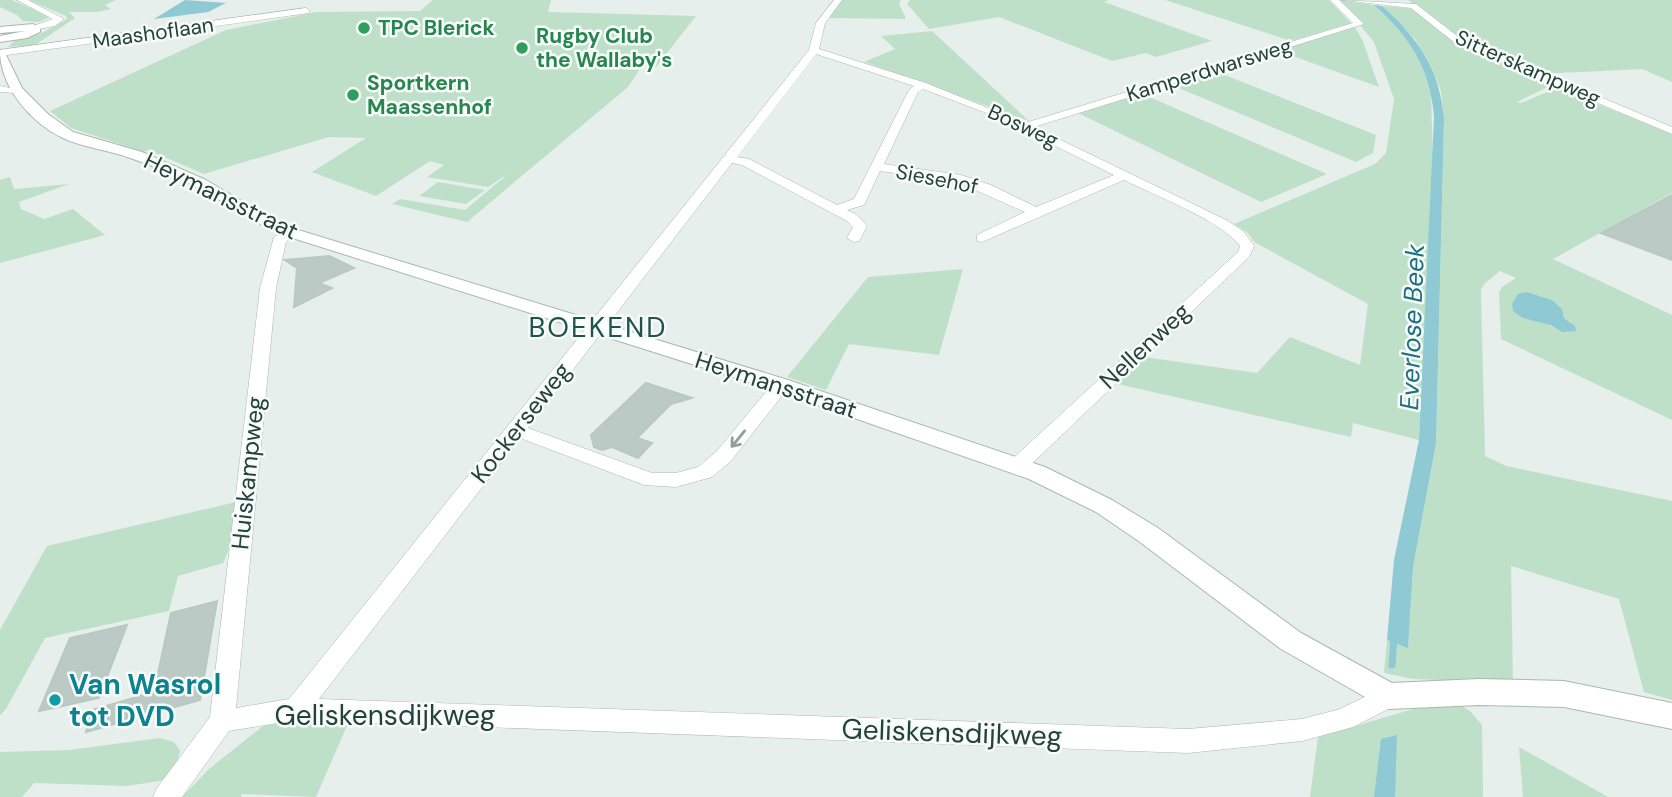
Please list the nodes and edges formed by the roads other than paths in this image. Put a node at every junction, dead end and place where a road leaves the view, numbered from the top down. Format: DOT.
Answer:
graph roads {
  1 [pos="20,0"];
  2 [pos="838,0"];
  3 [pos="1334,0"];
  4 [pos="1346,0"];
  5 [pos="306,11"];
  6 [pos="0,15"];
  7 [pos="36,28"];
  8 [pos="2,43"];
  9 [pos="814,50"];
  10 [pos="922,85"];
  11 [pos="0,89"];
  12 [pos="16,90"];
  13 [pos="1026,126"];
  14 [pos="1672,131"];
  15 [pos="728,159"];
  16 [pos="875,167"];
  17 [pos="1125,175"];
  18 [pos="835,210"];
  19 [pos="1036,212"];
  20 [pos="1223,224"];
  21 [pos="289,232"];
  22 [pos="854,238"];
  23 [pos="982,239"];
  24 [pos="596,326"];
  25 [pos="781,385"];
  26 [pos="516,430"];
  27 [pos="1017,466"];
  28 [pos="1389,696"];
  29 [pos="296,709"];
  30 [pos="1672,716"];
  31 [pos="222,721"];
  32 [pos="166,797"];
  1 -- 7 [label="street"];
  2 -- 9 [label="street, Kockerseweg"];
  3 -- 13 [label="street, Kamperdwarsweg"];
  4 -- 14 [label="street, Sitterskampweg"];
  5 -- 8 [label="street, Maashoflaan"];
  6 -- 8 [label="street, Heymansstraat"];
  7 -- 8 [label="street"];
  8 -- 12 [label="street, Heymansstraat"];
  9 -- 10 [label="street, Bosweg"];
  9 -- 15 [label="street, Kockerseweg"];
  10 -- 13 [label="street, Bosweg"];
  10 -- 16 [label="street"];
  11 -- 12 [label="street"];
  12 -- 21 [label="street, Heymansstraat"];
  13 -- 17 [label="street, Bosweg"];
  15 -- 18 [label="street"];
  15 -- 24 [label="street, Kockerseweg"];
  16 -- 18 [label="street"];
  16 -- 19 [label="street, Siesehof"];
  17 -- 19 [label="street"];
  17 -- 20 [label="street, Bosweg"];
  18 -- 22 [label="street"];
  19 -- 23 [label="street"];
  20 -- 27 [label="street, Nellenweg"];
  21 -- 24 [label="street, Heymansstraat"];
  21 -- 31 [label="street, Huiskampweg"];
  24 -- 25 [label="street, Heymansstraat"];
  24 -- 26 [label="street, Kockerseweg"];
  25 -- 26 [label="street, one-way"];
  25 -- 27 [label="street, Heymansstraat"];
  26 -- 29 [label="street, Kockerseweg"];
  27 -- 28 [label="street, Heymansstraat"];
  28 -- 29 [label="street, Geliskensdijkweg"];
  28 -- 30 [label="street, Geliskensdijkweg"];
  29 -- 31 [label="street, Geliskensdijkweg"];
  31 -- 32 [label="street"];
}
